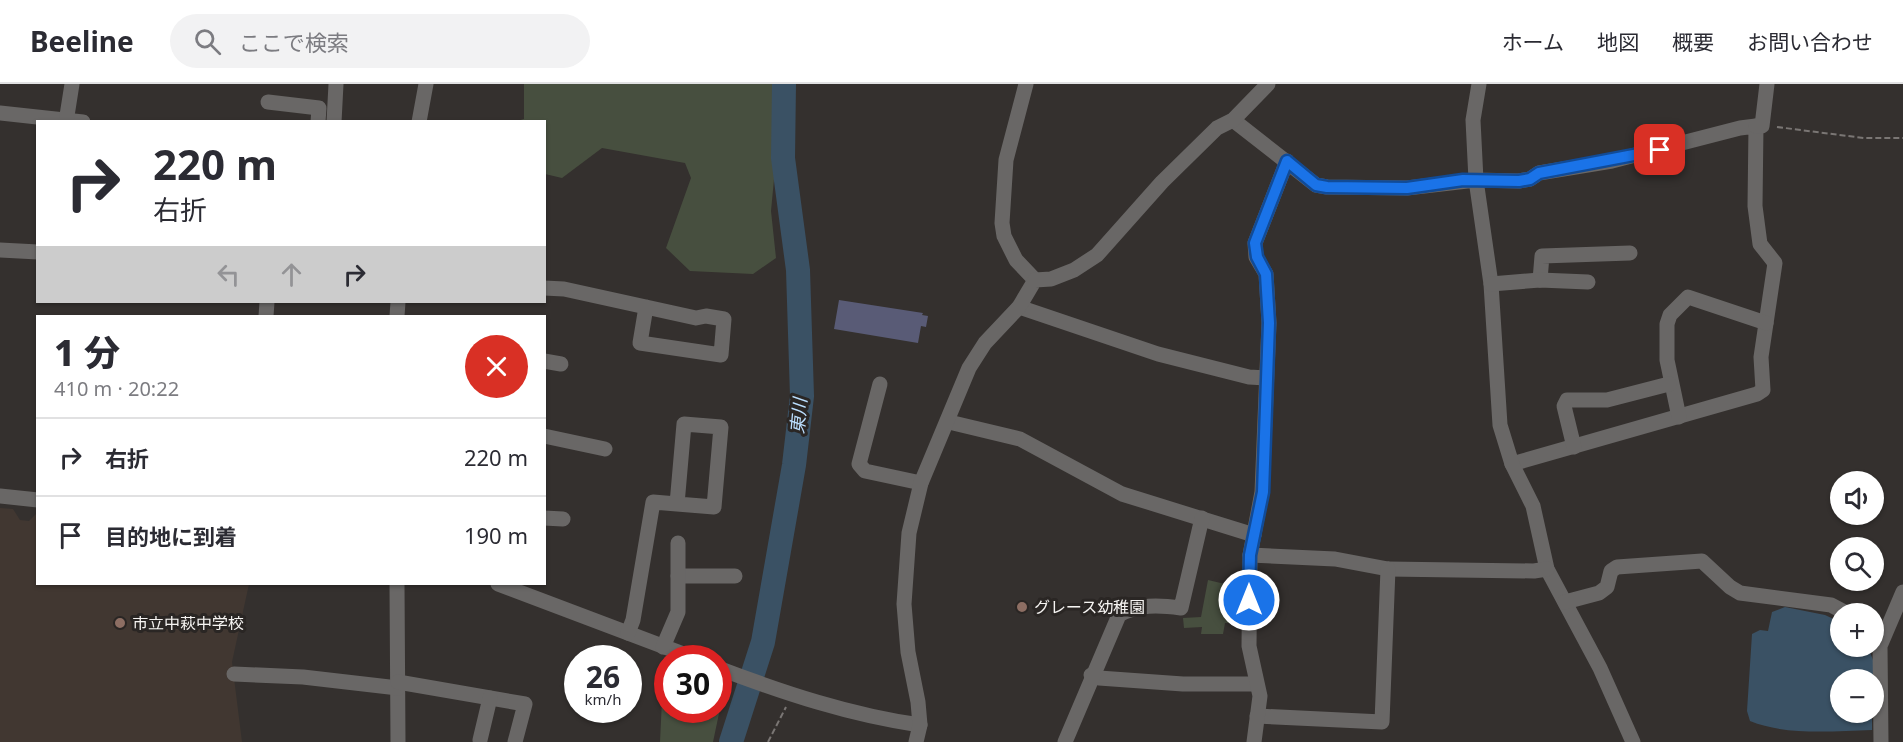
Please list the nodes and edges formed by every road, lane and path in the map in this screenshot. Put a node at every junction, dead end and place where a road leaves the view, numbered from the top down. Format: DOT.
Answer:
graph roads {
  1 [pos="72,84"];
  2 [pos="336,84"];
  3 [pos="426,84"];
  4 [pos="1026,84"];
  5 [pos="1268,84"];
  6 [pos="1479,84"];
  7 [pos="1767,84"];
  8 [pos="268,102"];
  9 [pos="0,113"];
  10 [pos="59,120"];
  11 [pos="67,120"];
  12 [pos="318,120"];
  13 [pos="334,120"];
  14 [pos="419,120"];
  15 [pos="1233,120"];
  16 [pos="1759,126"];
  17 [pos="1903,138"];
  18 [pos="1287,161"];
  19 [pos="1476,180"];
  20 [pos="0,250"];
  21 [pos="36,252"];
  22 [pos="1630,253"];
  23 [pos="1035,280"];
  24 [pos="1540,280"];
  25 [pos="1588,282"];
  26 [pos="1491,284"];
  27 [pos="546,288"];
  28 [pos="1019,307"];
  29 [pos="646,308"];
  30 [pos="1766,323"];
  31 [pos="546,361"];
  32 [pos="561,364"];
  33 [pos="1266,378"];
  34 [pos="880,384"];
  35 [pos="1670,384"];
  36 [pos="1678,417"];
  37 [pos="948,422"];
  38 [pos="546,436"];
  39 [pos="1574,447"];
  40 [pos="604,449"];
  41 [pos="1512,464"];
  42 [pos="921,483"];
  43 [pos="0,496"];
  44 [pos="36,500"];
  45 [pos="676,504"];
  46 [pos="546,518"];
  47 [pos="1202,518"];
  48 [pos="563,519"];
  49 [pos="1254,535"];
  50 [pos="678,543"];
  51 [pos="1250,555"];
  52 [pos="1388,569"];
  53 [pos="1546,569"];
  54 [pos="678,576"];
  55 [pos="735,576"];
  56 [pos="397,585"];
  57 [pos="501,585"];
  58 [pos="1903,592"];
  59 [pos="1565,602"];
  60 [pos="1830,605"];
  61 [pos="1884,629"];
  62 [pos="628,633"];
  63 [pos="658,645"];
  64 [pos="664,645"];
  65 [pos="1878,657"];
  66 [pos="732,673"];
  67 [pos="234,674"];
  68 [pos="1091,675"];
  69 [pos="1255,684"];
  70 [pos="398,685"];
  71 [pos="789,693"];
  72 [pos="490,698"];
  73 [pos="1257,716"];
  74 [pos="920,725"];
  75 [pos="480,740"];
  76 [pos="398,742"];
  77 [pos="515,742"];
  78 [pos="768,742"];
  79 [pos="916,742"];
  80 [pos="1065,742"];
  81 [pos="1254,742"];
  82 [pos="1633,742"];
  83 [pos="1881,742"];
  1 -- 11 [label="street"];
  2 -- 13 [label="street"];
  3 -- 14 [label="street"];
  4 -- 23 [label="street"];
  5 -- 15 [label="street"];
  6 -- 19 [label="street"];
  7 -- 16 [label="street"];
  8 -- 12 [label="street"];
  9 -- 10 [label="street"];
  15 -- 18 [label="street"];
  15 -- 23 [label="street"];
  16 -- 17 [label="path"];
  16 -- 19 [label="street"];
  16 -- 30 [label="street"];
  18 -- 19 [label="street"];
  18 -- 33 [label="street"];
  19 -- 26 [label="street"];
  20 -- 21 [label="street"];
  22 -- 24 [label="street"];
  23 -- 28 [label="street"];
  24 -- 25 [label="street"];
  24 -- 26 [label="street"];
  26 -- 41 [label="street"];
  27 -- 29 [label="street"];
  28 -- 33 [label="street"];
  28 -- 37 [label="street"];
  29 -- 29 [label="street"];
  30 -- 35 [label="street"];
  30 -- 36 [label="street"];
  31 -- 32 [label="street"];
  33 -- 49 [label="street"];
  34 -- 42 [label="street"];
  35 -- 36 [label="street"];
  35 -- 39 [label="street"];
  36 -- 39 [label="street"];
  37 -- 42 [label="street"];
  37 -- 47 [label="street"];
  38 -- 40 [label="street"];
  39 -- 41 [label="street"];
  41 -- 53 [label="street"];
  42 -- 74 [label="street"];
  43 -- 44 [label="street"];
  45 -- 45 [label="street"];
  45 -- 62 [label="street"];
  46 -- 48 [label="street"];
  47 -- 49 [label="street"];
  47 -- 68 [label="street"];
  49 -- 51 [label="street"];
  50 -- 54 [label="street"];
  51 -- 52 [label="street"];
  51 -- 69 [label="street"];
  52 -- 53 [label="street"];
  52 -- 73 [label="street"];
  53 -- 59 [label="street"];
  54 -- 55 [label="street"];
  54 -- 64 [label="street"];
  56 -- 70 [label="street"];
  57 -- 62 [label="street"];
  58 -- 61 [label="street"];
  59 -- 60 [label="street"];
  59 -- 82 [label="street"];
  62 -- 63 [label="street"];
  65 -- 83 [label="street"];
  66 -- 71 [label="street"];
  67 -- 70 [label="street"];
  68 -- 69 [label="street"];
  68 -- 80 [label="street"];
  69 -- 73 [label="street"];
  70 -- 72 [label="street"];
  70 -- 76 [label="street"];
  71 -- 74 [label="street"];
  71 -- 78 [label="path"];
  72 -- 75 [label="street"];
  72 -- 77 [label="street"];
  73 -- 81 [label="street"];
  74 -- 79 [label="street"];
}
